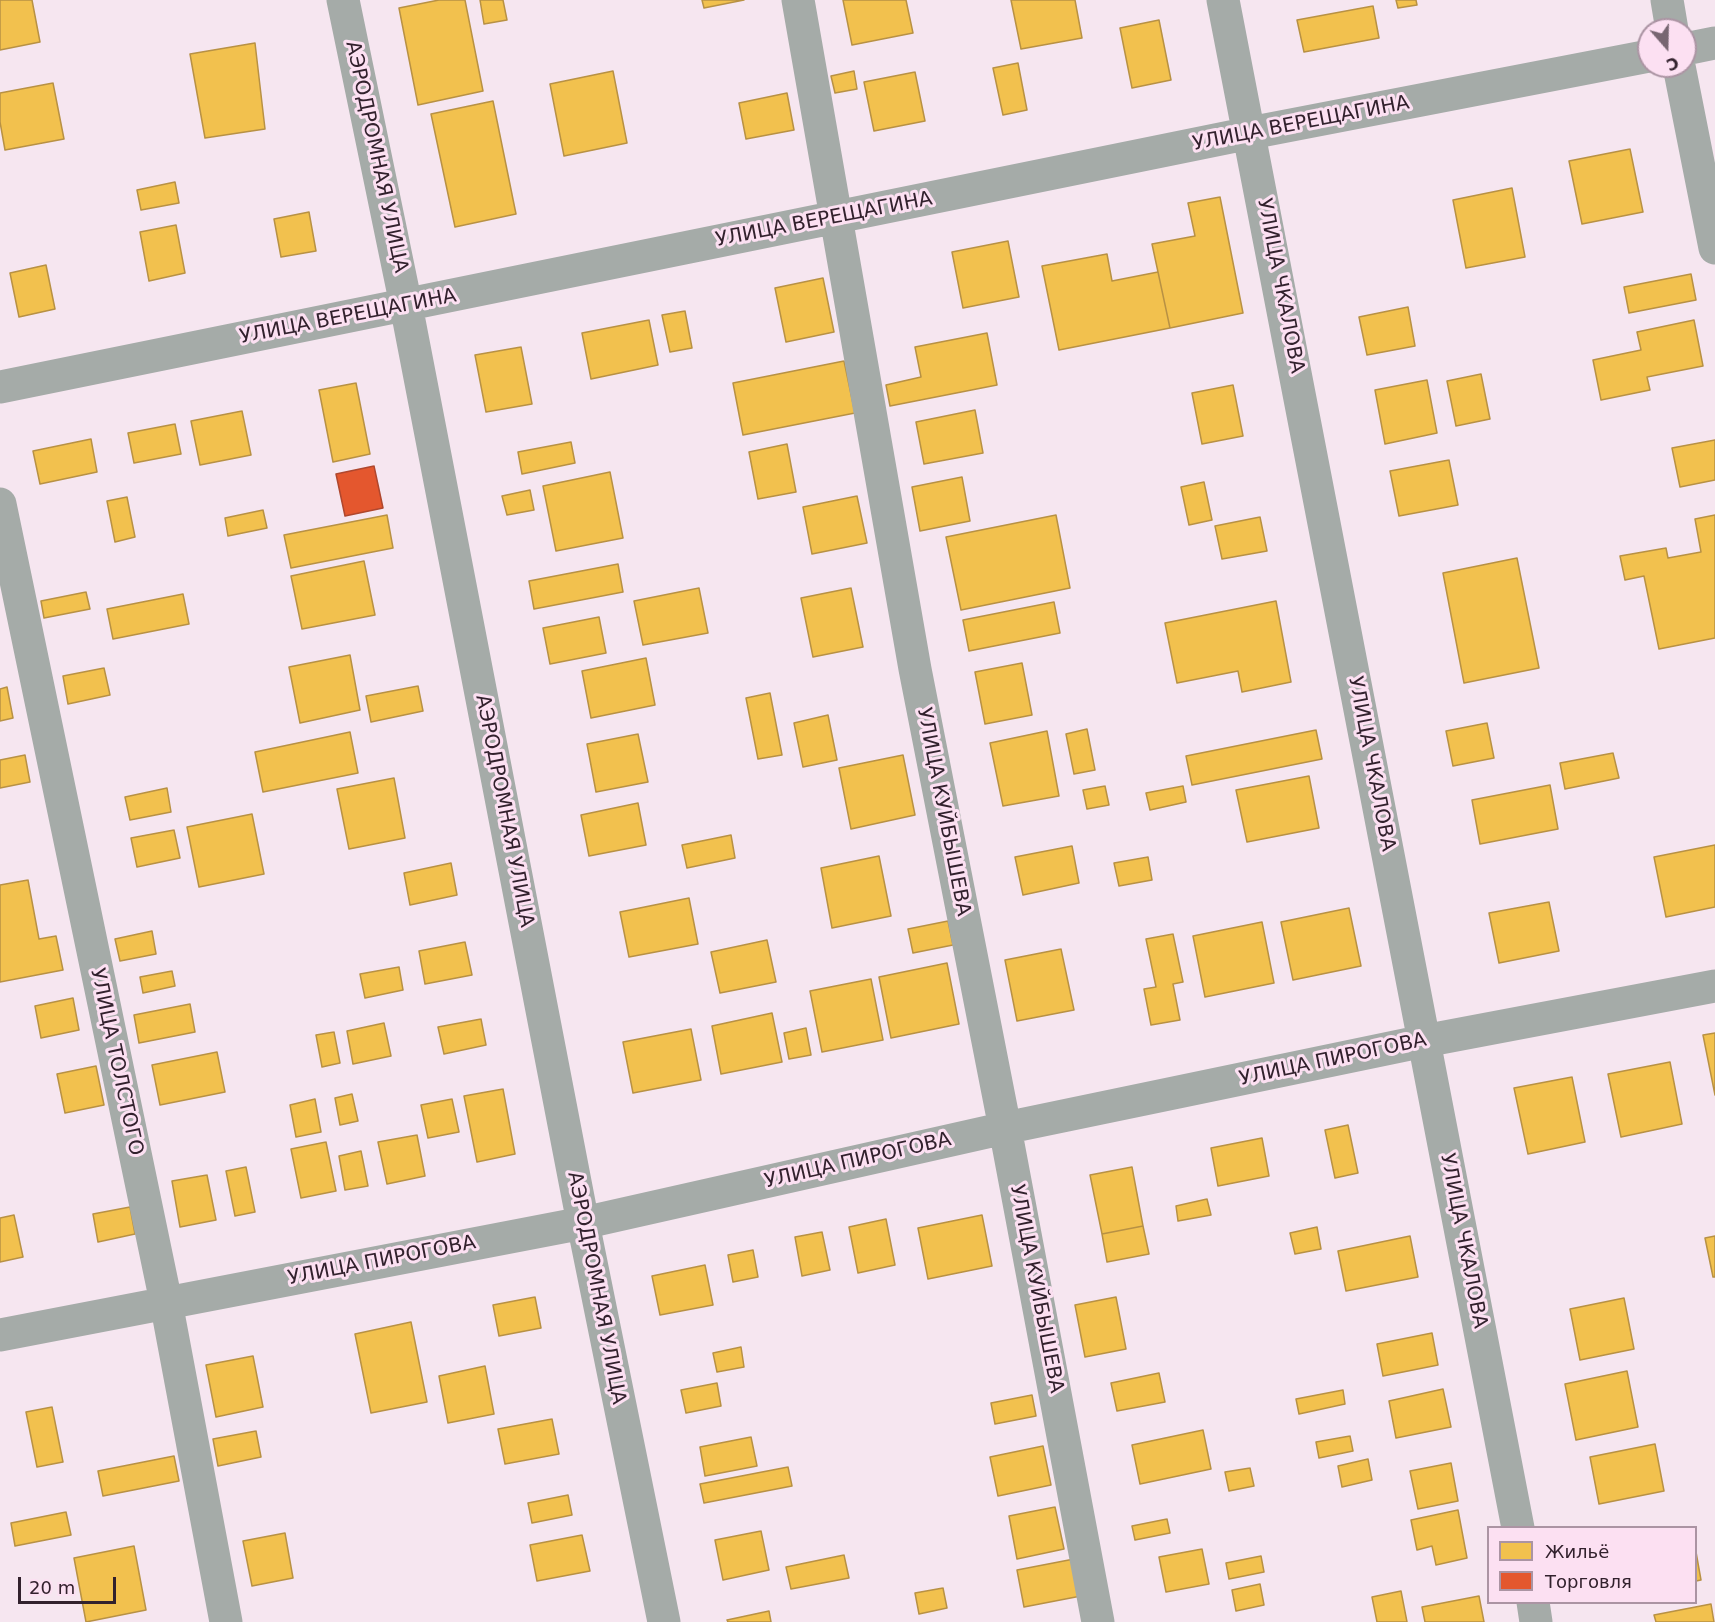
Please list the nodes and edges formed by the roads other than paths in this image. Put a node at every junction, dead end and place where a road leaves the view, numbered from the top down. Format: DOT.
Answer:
graph roads {
  1 [pos="343,0"];
  2 [pos="798,0"];
  3 [pos="1223,0"];
  4 [pos="1666,0"];
  5 [pos="1670,18"];
  6 [pos="1715,43"];
  7 [pos="1697,47"];
  8 [pos="1637,58"];
  9 [pos="1682,78"];
  10 [pos="1250,134"];
  11 [pos="836,218"];
  12 [pos="1715,248"];
  13 [pos="406,305"];
  14 [pos="0,387"];
  15 [pos="0,504"];
  16 [pos="1715,986"];
  17 [pos="1424,1041"];
  18 [pos="1005,1128"];
  19 [pos="583,1223"];
  20 [pos="166,1302"];
  21 [pos="0,1335"];
  22 [pos="1518,1526"];
  23 [pos="1533,1604"];
  24 [pos="226,1622"];
  25 [pos="664,1622"];
  26 [pos="1098,1622"];
  27 [pos="1536,1622"];
  1 -- 13 [label="street, АЭРОДРОМНАЯ УЛИЦА"];
  2 -- 11 [label="street, УЛИЦА КУЙБЫШЕВА"];
  3 -- 10 [label="street, УЛИЦА ЧКАЛОВА"];
  4 -- 5 [label="street"];
  6 -- 7 [label="street"];
  8 -- 10 [label="street, УЛИЦА ВЕРЕЩАГИНА"];
  9 -- 12 [label="street"];
  10 -- 11 [label="street, УЛИЦА ВЕРЕЩАГИНА"];
  10 -- 17 [label="street, УЛИЦА ЧКАЛОВА"];
  11 -- 13 [label="street, УЛИЦА ВЕРЕЩАГИНА"];
  11 -- 18 [label="street, УЛИЦА КУЙБЫШЕВА"];
  13 -- 14 [label="street, УЛИЦА ВЕРЕЩАГИНА"];
  13 -- 19 [label="street, АЭРОДРОМНАЯ УЛИЦА"];
  15 -- 20 [label="street, УЛИЦА ТОЛСТОГО"];
  16 -- 17 [label="street, УЛИЦА ПИРОГОВА"];
  17 -- 18 [label="street, УЛИЦА ПИРОГОВА"];
  17 -- 22 [label="street, УЛИЦА ЧКАЛОВА"];
  18 -- 19 [label="street, УЛИЦА ПИРОГОВА"];
  18 -- 26 [label="street, УЛИЦА КУЙБЫШЕВА"];
  19 -- 20 [label="street, УЛИЦА ПИРОГОВА"];
  19 -- 25 [label="street, АЭРОДРОМНАЯ УЛИЦА"];
  20 -- 21 [label="street, УЛИЦА ПИРОГОВА"];
  20 -- 24 [label="street, УЛИЦА ТОЛСТОГО"];
  23 -- 27 [label="street"];
}
